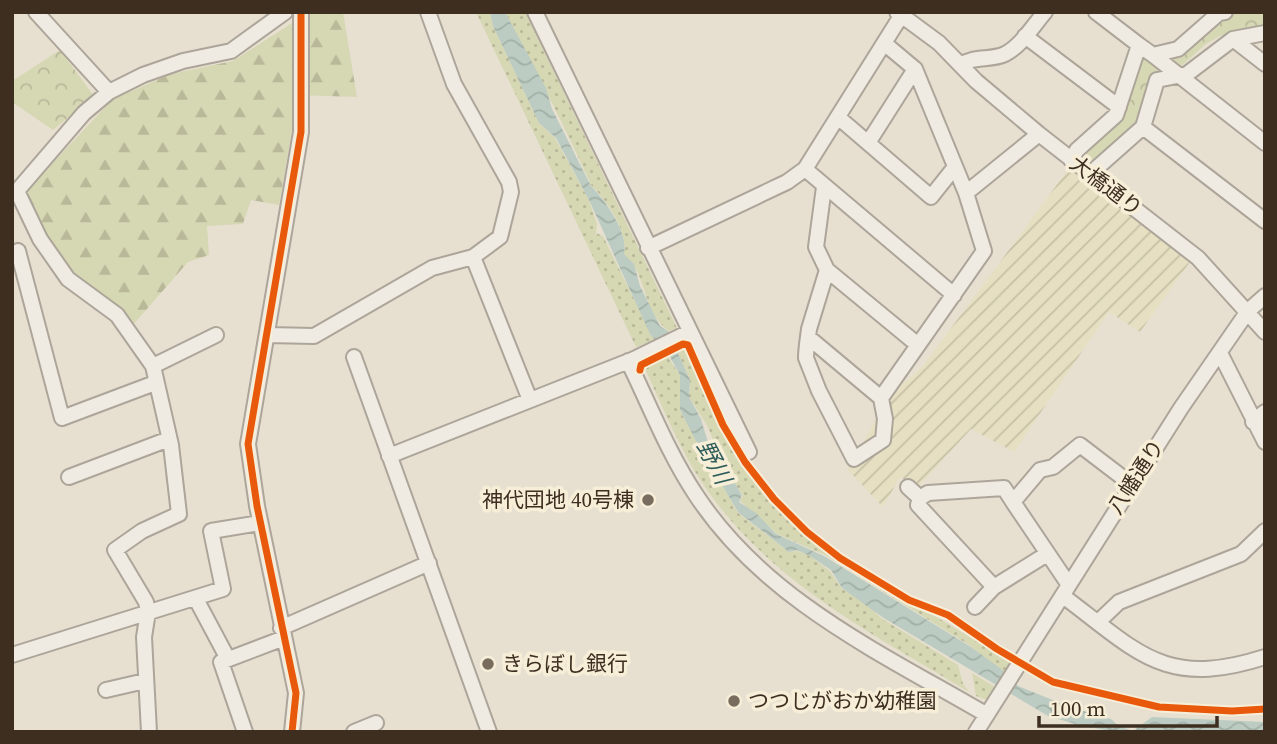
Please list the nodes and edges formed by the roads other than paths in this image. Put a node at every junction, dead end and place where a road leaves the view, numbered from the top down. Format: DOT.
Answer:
graph roads {
  1 [pos="36,12"];
  2 [pos="285,12"];
  3 [pos="301,12"];
  4 [pos="428,12"];
  5 [pos="535,12"];
  6 [pos="1045,12"];
  7 [pos="1096,12"];
  8 [pos="1225,12"];
  9 [pos="907,15"];
  10 [pos="1204,17"];
  11 [pos="1265,33"];
  12 [pos="1025,36"];
  13 [pos="1233,39"];
  14 [pos="884,43"];
  15 [pos="1139,45"];
  16 [pos="1153,55"];
  17 [pos="1265,64"];
  18 [pos="961,65"];
  19 [pos="915,69"];
  20 [pos="1180,76"];
  21 [pos="109,92"];
  22 [pos="1119,107"];
  23 [pos="839,118"];
  24 [pos="1143,127"];
  25 [pos="1039,134"];
  26 [pos="868,143"];
  27 [pos="1265,143"];
  28 [pos="1071,159"];
  29 [pos="954,168"];
  30 [pos="805,169"];
  31 [pos="1090,174"];
  32 [pos="824,187"];
  33 [pos="15,191"];
  34 [pos="966,193"];
  35 [pos="1265,221"];
  36 [pos="40,239"];
  37 [pos="648,248"];
  38 [pos="15,252"];
  39 [pos="473,257"];
  40 [pos="827,270"];
  41 [pos="954,295"];
  42 [pos="1265,296"];
  43 [pos="1248,311"];
  44 [pos="689,332"];
  45 [pos="1265,332"];
  46 [pos="216,335"];
  47 [pos="267,335"];
  48 [pos="808,337"];
  49 [pos="918,345"];
  50 [pos="1220,353"];
  51 [pos="355,357"];
  52 [pos="631,360"];
  53 [pos="153,366"];
  54 [pos="155,383"];
  55 [pos="881,398"];
  56 [pos="530,400"];
  57 [pos="1259,417"];
  58 [pos="169,439"];
  59 [pos="1265,442"];
  60 [pos="749,452"];
  61 [pos="389,456"];
  62 [pos="69,477"];
  63 [pos="1130,484"];
  64 [pos="908,487"];
  65 [pos="920,498"];
  66 [pos="1013,502"];
  67 [pos="260,523"];
  68 [pos="1265,531"];
  69 [pos="1047,554"];
  70 [pos="429,563"];
  71 [pos="994,587"];
  72 [pos="1066,591"];
  73 [pos="196,599"];
  74 [pos="975,607"];
  75 [pos="148,612"];
  76 [pos="1098,622"];
  77 [pos="283,633"];
  78 [pos="12,655"];
  79 [pos="1265,657"];
  80 [pos="228,659"];
  81 [pos="145,681"];
  82 [pos="106,690"];
  83 [pos="990,711"];
  84 [pos="376,723"];
  85 [pos="149,732"];
  86 [pos="245,732"];
  87 [pos="292,732"];
  88 [pos="354,732"];
  89 [pos="489,732"];
  90 [pos="976,732"];
  1 -- 21 [label="street"];
  2 -- 21 [label="street"];
  3 -- 47 [label="street"];
  4 -- 39 [label="street"];
  5 -- 37 [label="street"];
  6 -- 12 [label="street"];
  7 -- 15 [label="street"];
  8 -- 10 [label="street"];
  9 -- 14 [label="street"];
  9 -- 18 [label="street, 大橋通り"];
  10 -- 16 [label="street"];
  11 -- 13 [label="street"];
  12 -- 18 [label="street"];
  12 -- 22 [label="street"];
  13 -- 17 [label="street"];
  13 -- 20 [label="street"];
  14 -- 19 [label="street"];
  14 -- 23 [label="street"];
  15 -- 16 [label="street"];
  15 -- 22 [label="street"];
  16 -- 20 [label="street"];
  18 -- 25 [label="street, 大橋通り"];
  19 -- 26 [label="street"];
  19 -- 29 [label="street"];
  20 -- 24 [label="street"];
  20 -- 27 [label="street"];
  21 -- 33 [label="street"];
  22 -- 28 [label="street"];
  23 -- 26 [label="street"];
  23 -- 30 [label="street"];
  24 -- 31 [label="street"];
  24 -- 35 [label="street"];
  25 -- 28 [label="street, 大橋通り"];
  25 -- 34 [label="street"];
  26 -- 29 [label="street"];
  28 -- 31 [label="street, 大橋通り"];
  29 -- 34 [label="street"];
  30 -- 32 [label="street"];
  30 -- 37 [label="street"];
  31 -- 43 [label="street, 大橋通り"];
  32 -- 40 [label="street"];
  32 -- 41 [label="street"];
  33 -- 36 [label="street"];
  34 -- 41 [label="street"];
  36 -- 38 [label="street"];
  36 -- 53 [label="street"];
  37 -- 44 [label="street"];
  38 -- 54 [label="street"];
  39 -- 47 [label="street"];
  39 -- 56 [label="street"];
  40 -- 48 [label="street"];
  40 -- 49 [label="street"];
  41 -- 49 [label="street"];
  42 -- 43 [label="street, 八幡通り"];
  43 -- 45 [label="street, 大橋通り"];
  43 -- 50 [label="street, 八幡通り"];
  44 -- 52 [label="street"];
  44 -- 60 [label="street"];
  46 -- 53 [label="street"];
  47 -- 67 [label="street"];
  48 -- 55 [label="street"];
  48 -- 55 [label="street"];
  49 -- 55 [label="street"];
  50 -- 57 [label="street"];
  50 -- 63 [label="street, 八幡通り"];
  51 -- 61 [label="street"];
  52 -- 56 [label="street"];
  52 -- 83 [label="street"];
  53 -- 54 [label="street"];
  54 -- 58 [label="street"];
  56 -- 61 [label="street"];
  57 -- 59 [label="street"];
  58 -- 62 [label="street"];
  58 -- 75 [label="street"];
  61 -- 70 [label="street"];
  63 -- 66 [label="street"];
  63 -- 72 [label="street, 八幡通り"];
  64 -- 65 [label="street"];
  65 -- 66 [label="street"];
  65 -- 71 [label="street"];
  66 -- 69 [label="street"];
  67 -- 73 [label="street"];
  67 -- 77 [label="street"];
  68 -- 76 [label="street"];
  69 -- 71 [label="street"];
  69 -- 72 [label="street"];
  70 -- 77 [label="street"];
  70 -- 89 [label="street"];
  71 -- 74 [label="street"];
  72 -- 76 [label="street"];
  72 -- 83 [label="street, 八幡通り"];
  73 -- 75 [label="street"];
  73 -- 80 [label="street"];
  75 -- 78 [label="street"];
  75 -- 81 [label="street"];
  76 -- 79 [label="street"];
  77 -- 80 [label="street"];
  77 -- 87 [label="street"];
  80 -- 86 [label="street"];
  81 -- 82 [label="street"];
  81 -- 85 [label="street"];
  83 -- 90 [label="street, 八幡通り"];
  84 -- 88 [label="street"];
}
